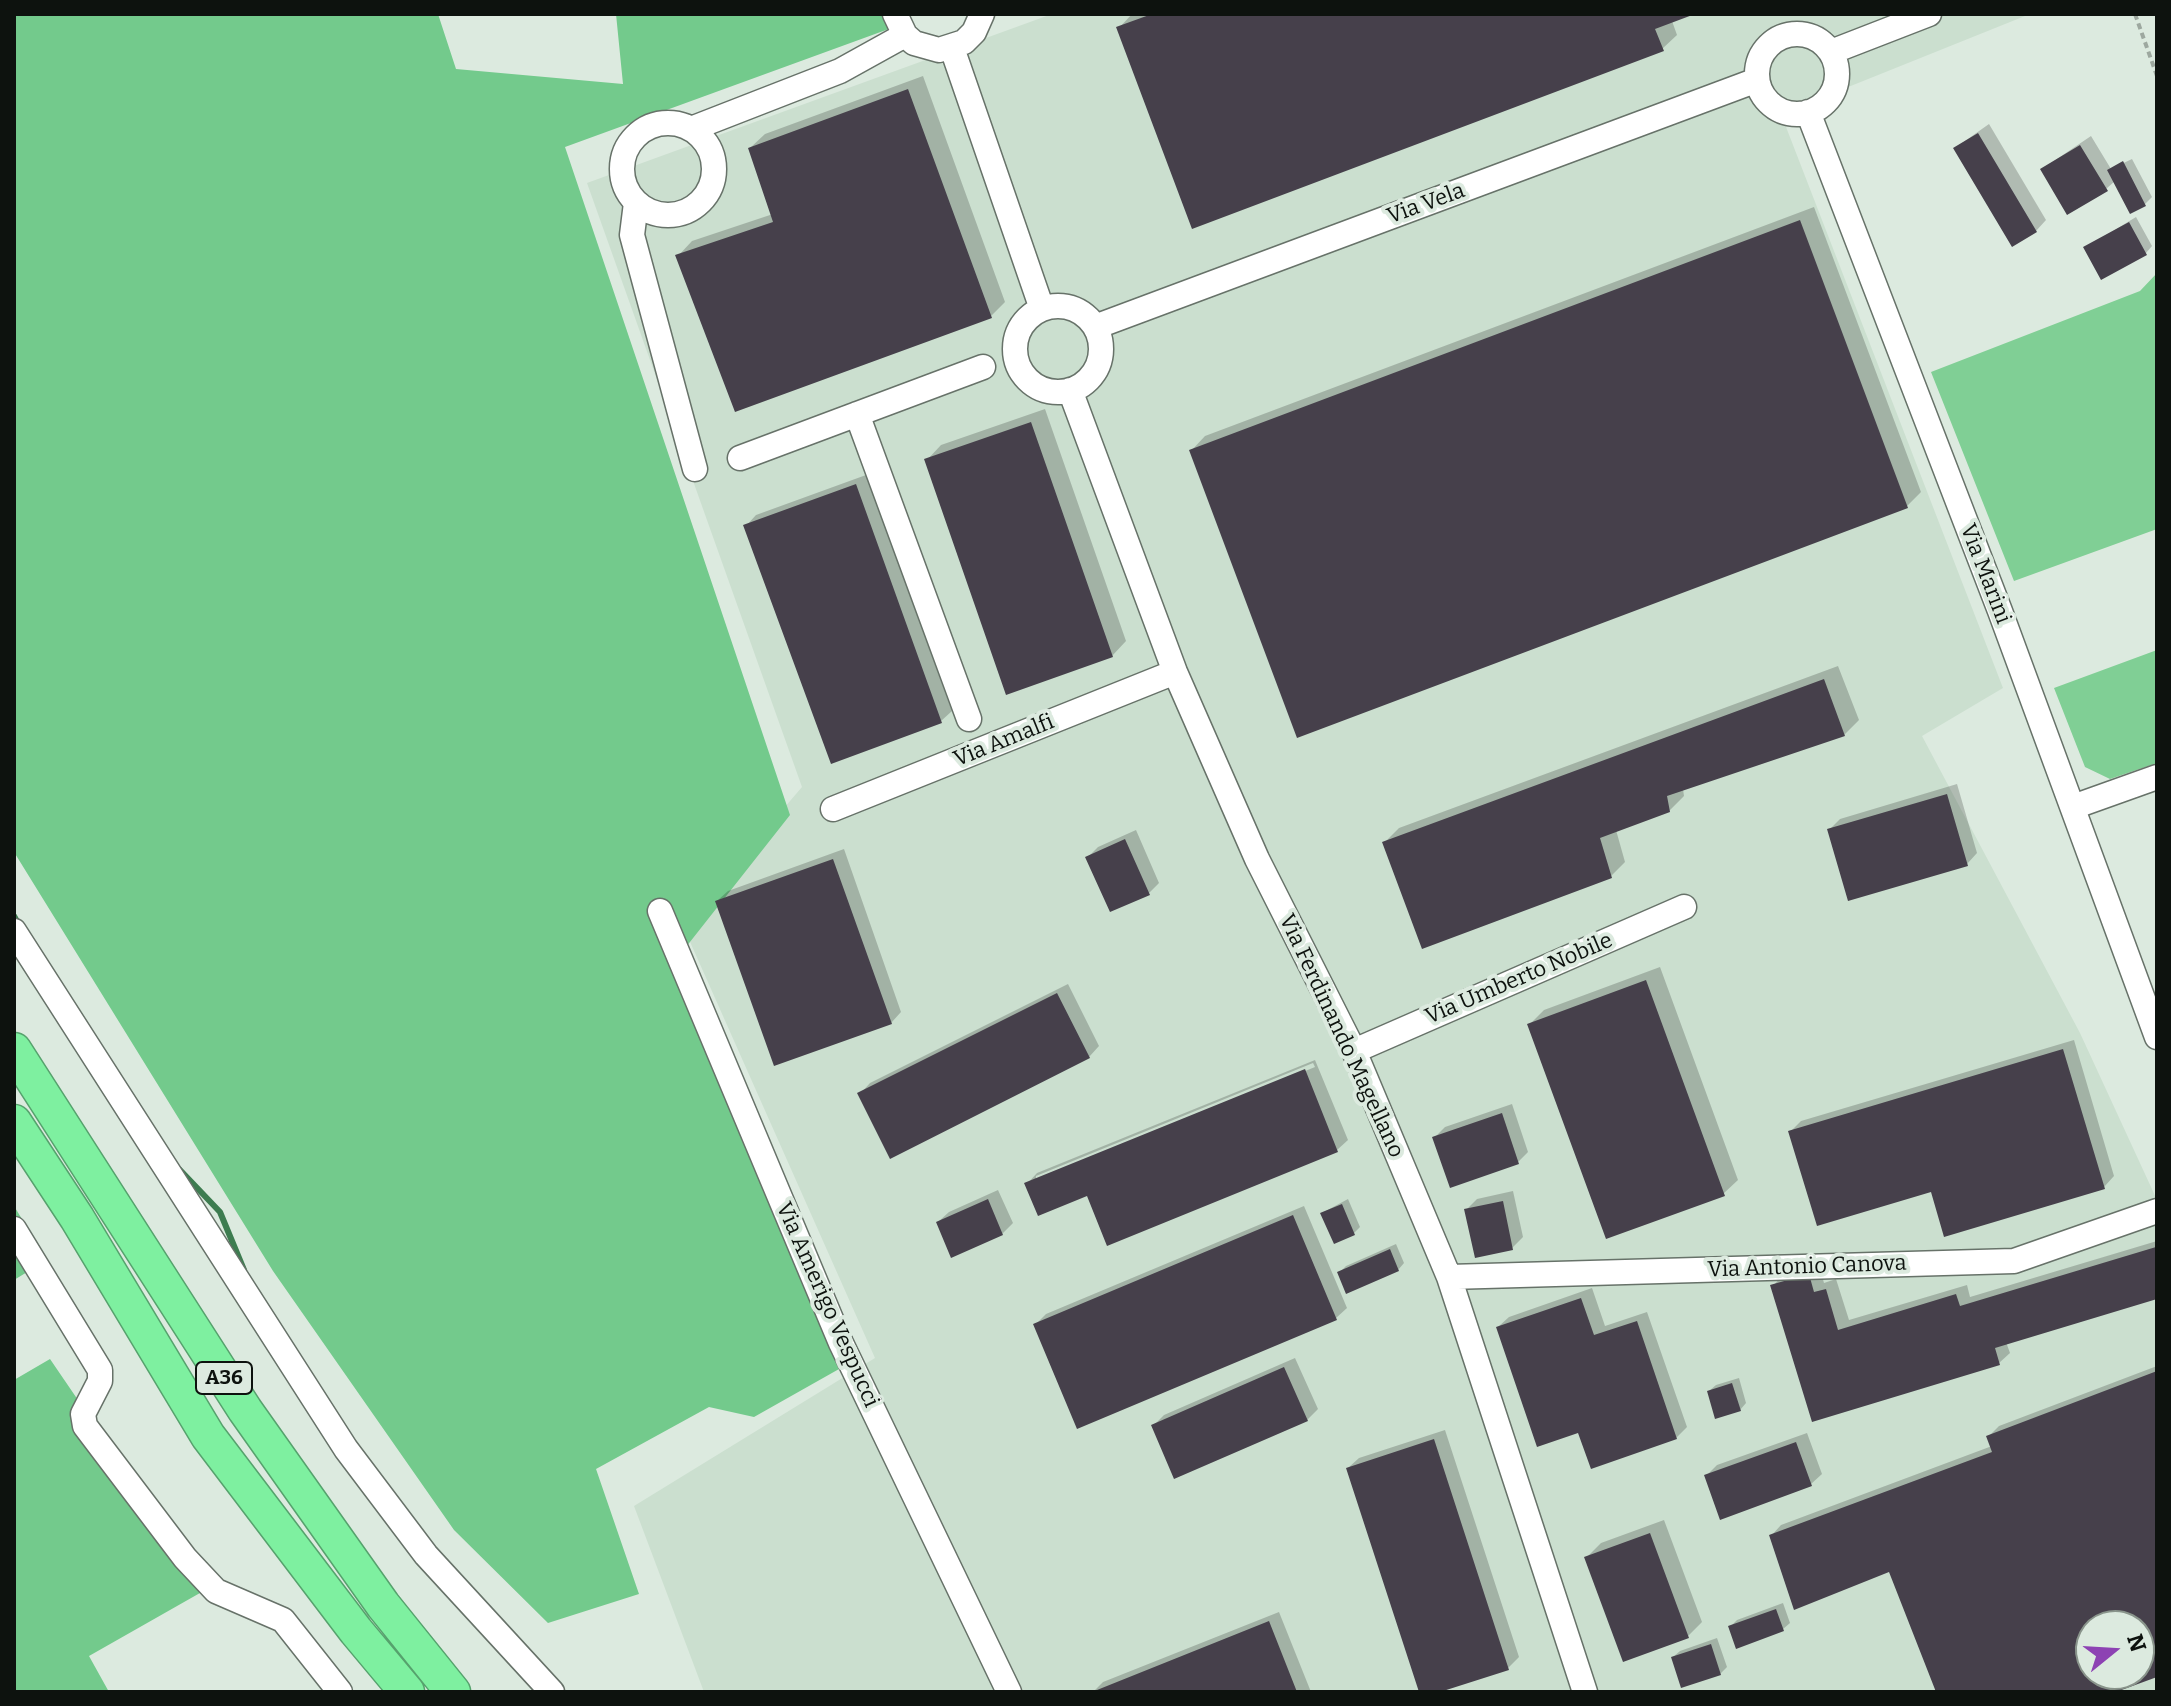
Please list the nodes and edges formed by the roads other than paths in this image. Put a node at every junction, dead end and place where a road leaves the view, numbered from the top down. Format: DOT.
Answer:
graph roads {
  1 [pos="982,14"];
  2 [pos="1929,14"];
  3 [pos="900,24"];
  4 [pos="952,48"];
  5 [pos="1831,52"];
  6 [pos="1757,80"];
  7 [pos="1808,112"];
  8 [pos="691,129"];
  9 [pos="636,203"];
  10 [pos="1042,309"];
  11 [pos="1095,327"];
  12 [pos="983,367"];
  13 [pos="1070,390"];
  14 [pos="857,414"];
  15 [pos="740,458"];
  16 [pos="695,469"];
  17 [pos="1175,672"];
  18 [pos="969,719"];
  19 [pos="2157,777"];
  20 [pos="2073,807"];
  21 [pos="833,809"];
  22 [pos="1684,907"];
  23 [pos="660,911"];
  24 [pos="14,931"];
  25 [pos="2157,1037"];
  26 [pos="14,1050"];
  27 [pos="1354,1051"];
  28 [pos="14,1122"];
  29 [pos="2157,1211"];
  30 [pos="14,1229"];
  31 [pos="1449,1277"];
  32 [pos="340,1692"];
  33 [pos="407,1692"];
  34 [pos="453,1692"];
  35 [pos="552,1692"];
  36 [pos="1009,1692"];
  37 [pos="1585,1692"];
  1 -- 4 [label="street"];
  2 -- 5 [label="street"];
  3 -- 4 [label="street"];
  3 -- 8 [label="street"];
  4 -- 10 [label="street"];
  5 -- 6 [label="street"];
  5 -- 7 [label="street"];
  6 -- 7 [label="street"];
  6 -- 11 [label="street, Via Vela"];
  7 -- 20 [label="street, Via Marini"];
  8 -- 9 [label="street"];
  8 -- 9 [label="street"];
  9 -- 16 [label="street"];
  10 -- 11 [label="street"];
  10 -- 13 [label="street"];
  11 -- 13 [label="street"];
  12 -- 14 [label="street"];
  13 -- 17 [label="street, Via Ferdinando Magellano"];
  14 -- 15 [label="street"];
  14 -- 18 [label="street"];
  17 -- 21 [label="street, Via Amalfi"];
  17 -- 27 [label="street, Via Ferdinando Magellano"];
  19 -- 20 [label="street"];
  20 -- 25 [label="street, Via Marini"];
  22 -- 27 [label="street, Via Umberto Nobile"];
  23 -- 36 [label="street, Via Amerigo Vespucci"];
  24 -- 35 [label="street"];
  26 -- 34 [label="highway, A36"];
  27 -- 31 [label="street, Via Ferdinando Magellano"];
  28 -- 33 [label="highway, A36"];
  29 -- 31 [label="street, Via Antonio Canova"];
  30 -- 32 [label="street"];
  31 -- 37 [label="street, Via Ferdinando Magellano"];
}
